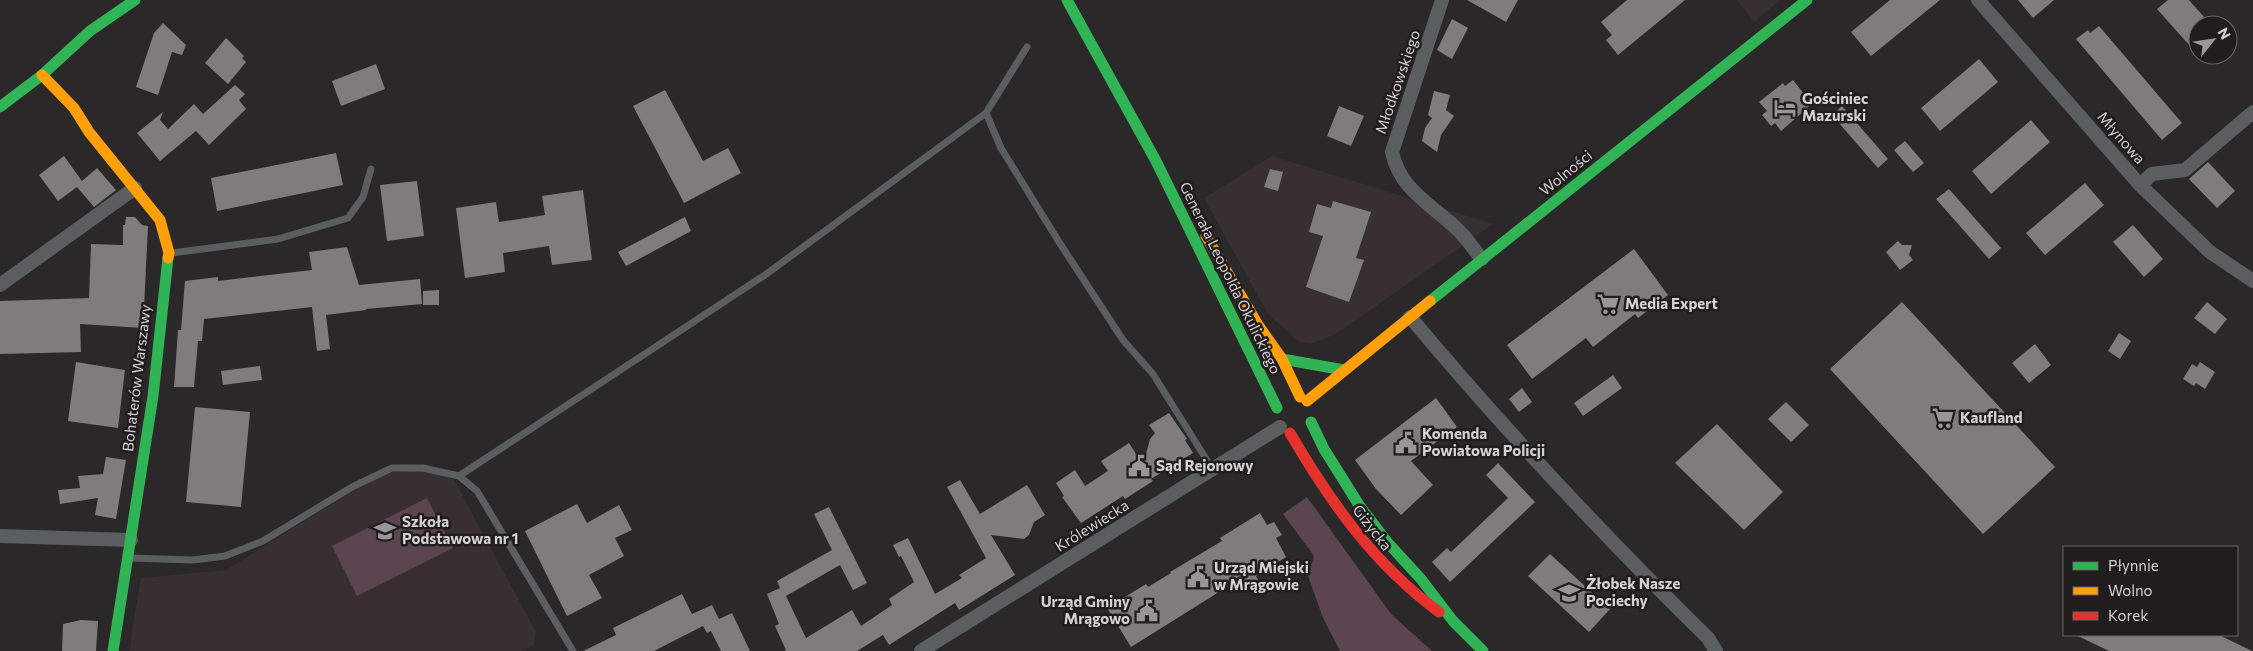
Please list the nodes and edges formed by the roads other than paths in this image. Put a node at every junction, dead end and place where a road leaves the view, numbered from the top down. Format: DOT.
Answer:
graph roads {
  1 [pos="1067,0"];
  2 [pos="1442,0"];
  3 [pos="1807,0"];
  4 [pos="1978,0"];
  5 [pos="130,1"];
  6 [pos="1027,47"];
  7 [pos="42,75"];
  8 [pos="0,107"];
  9 [pos="2253,112"];
  10 [pos="986,113"];
  11 [pos="90,132"];
  12 [pos="1156,162"];
  13 [pos="371,169"];
  14 [pos="2140,185"];
  15 [pos="135,188"];
  16 [pos="169,253"];
  17 [pos="1482,259"];
  18 [pos="2253,281"];
  19 [pos="0,285"];
  20 [pos="1410,317"];
  21 [pos="1282,359"];
  22 [pos="1344,370"];
  23 [pos="1291,400"];
  24 [pos="1311,422"];
  25 [pos="1267,435"];
  26 [pos="1289,435"];
  27 [pos="1213,470"];
  28 [pos="459,476"];
  29 [pos="0,536"];
  30 [pos="131,540"];
  31 [pos="127,558"];
  32 [pos="1453,621"];
  33 [pos="113,651"];
  34 [pos="573,651"];
  35 [pos="921,651"];
  36 [pos="1483,651"];
  37 [pos="1716,651"];
  1 -- 12 [label="street, Generała Leopolda Okulickiego"];
  2 -- 17 [label="street, Młodkowskiego"];
  3 -- 17 [label="street, Wolności"];
  4 -- 14 [label="street, Młynowa"];
  5 -- 7 [label="street"];
  6 -- 10 [label="lane"];
  7 -- 8 [label="street"];
  7 -- 11 [label="street, Bohaterów Warszawy"];
  9 -- 14 [label="street"];
  10 -- 27 [label="lane"];
  10 -- 28 [label="lane"];
  11 -- 15 [label="street, Bohaterów Warszawy"];
  12 -- 21 [label="street, Generała Leopolda Okulickiego"];
  12 -- 23 [label="street, Generała Leopolda Okulickiego"];
  13 -- 16 [label="lane"];
  14 -- 18 [label="street, Młynowa"];
  15 -- 16 [label="street, Bohaterów Warszawy"];
  15 -- 19 [label="street"];
  16 -- 30 [label="street, Bohaterów Warszawy"];
  17 -- 20 [label="street, Wolności"];
  20 -- 22 [label="street, Wolności"];
  20 -- 37 [label="street"];
  21 -- 22 [label="street"];
  21 -- 23 [label="street, Generała Leopolda Okulickiego"];
  22 -- 23 [label="street, Wolności"];
  23 -- 24 [label="street"];
  23 -- 26 [label="street"];
  24 -- 26 [label="street"];
  24 -- 32 [label="street, Giżycka"];
  25 -- 26 [label="street"];
  25 -- 26 [label="street, Królewiecka"];
  25 -- 27 [label="street, Królewiecka"];
  26 -- 32 [label="street, Giżycka"];
  27 -- 35 [label="street, Królewiecka"];
  28 -- 31 [label="lane"];
  28 -- 34 [label="lane"];
  29 -- 30 [label="street"];
  30 -- 31 [label="street, Bohaterów Warszawy"];
  31 -- 33 [label="street, Bohaterów Warszawy"];
  32 -- 36 [label="street, Giżycka"];
}
